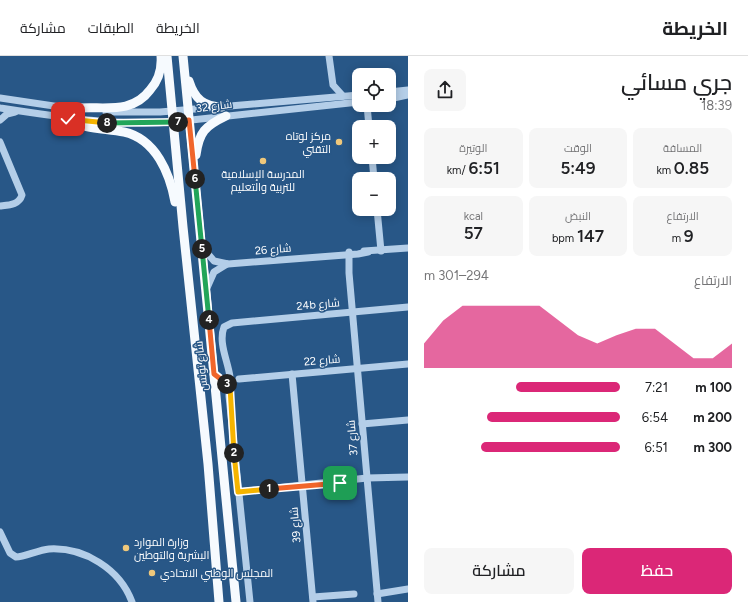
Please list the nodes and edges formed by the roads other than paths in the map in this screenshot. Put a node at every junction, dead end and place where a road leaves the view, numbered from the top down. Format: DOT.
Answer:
graph roads {
  1 [pos="161,56"];
  2 [pos="167,56"];
  3 [pos="329,56"];
  4 [pos="184,60"];
  5 [pos="332,81"];
  6 [pos="408,90"];
  7 [pos="396,91"];
  8 [pos="352,95"];
  9 [pos="408,95"];
  10 [pos="343,96"];
  11 [pos="0,98"];
  12 [pos="325,98"];
  13 [pos="396,98"];
  14 [pos="396,99"];
  15 [pos="408,99"];
  16 [pos="352,103"];
  17 [pos="0,108"];
  18 [pos="70,109"];
  19 [pos="188,110"];
  20 [pos="20,111"];
  21 [pos="172,111"];
  22 [pos="224,112"];
  23 [pos="68,119"];
  24 [pos="0,120"];
  25 [pos="189,120"];
  26 [pos="173,122"];
  27 [pos="0,142"];
  28 [pos="194,169"];
  29 [pos="0,206"];
  30 [pos="378,216"];
  31 [pos="182,227"];
  32 [pos="201,247"];
  33 [pos="408,248"];
  34 [pos="381,251"];
  35 [pos="347,254"];
  36 [pos="228,264"];
  37 [pos="206,291"];
  38 [pos="408,307"];
  39 [pos="352,312"];
  40 [pos="408,364"];
  41 [pos="357,368"];
  42 [pos="214,374"];
  43 [pos="292,374"];
  44 [pos="239,379"];
  45 [pos="228,381"];
  46 [pos="408,420"];
  47 [pos="362,424"];
  48 [pos="408,477"];
  49 [pos="367,481"];
  50 [pos="302,486"];
  51 [pos="238,492"];
  52 [pos="0,532"];
  53 [pos="406,589"];
  54 [pos="377,592"];
  55 [pos="354,594"];
  56 [pos="313,599"];
  57 [pos="132,602"];
  58 [pos="219,602"];
  59 [pos="236,602"];
  60 [pos="250,602"];
  61 [pos="378,602"];
  1 -- 18 [label="main road"];
  2 -- 21 [label="main road, شارع تونس"];
  3 -- 5 [label="street"];
  4 -- 19 [label="main road, شارع تونس"];
  4 -- 22 [label="main road"];
  5 -- 10 [label="street"];
  5 -- 12 [label="street"];
  6 -- 7 [label="street"];
  8 -- 10 [label="street, شارع 32"];
  9 -- 13 [label="street"];
  10 -- 12 [label="street, شارع 32"];
  11 -- 18 [label="street, شارع 32"];
  12 -- 22 [label="street, شارع 32"];
  14 -- 15 [label="street"];
  16 -- 22 [label="street, شارع 32"];
  17 -- 20 [label="street, شارع 32"];
  18 -- 21 [label="street, شارع 32"];
  19 -- 21 [label="street, شارع 32"];
  19 -- 22 [label="street, شارع 32"];
  19 -- 25 [label="main road, شارع تونس"];
  20 -- 23 [label="street, شارع 32"];
  20 -- 24 [label="street"];
  21 -- 26 [label="main road, شارع تونس"];
  22 -- 25 [label="street, شارع 32"];
  22 -- 28 [label="main road"];
  23 -- 26 [label="street, شارع 32"];
  23 -- 31 [label="main road"];
  25 -- 26 [label="street, شارع 32"];
  25 -- 28 [label="main road, شارع تونس"];
  26 -- 31 [label="main road, شارع تونس"];
  27 -- 29 [label="street"];
  28 -- 32 [label="main road, شارع تونس"];
  30 -- 34 [label="street"];
  31 -- 58 [label="main road, شارع تونس"];
  32 -- 36 [label="street, شارع 26"];
  32 -- 37 [label="main road, شارع تونس"];
  33 -- 34 [label="street, شارع 26"];
  34 -- 35 [label="street, شارع 26"];
  35 -- 36 [label="street, شارع 26"];
  35 -- 39 [label="street, شارع 37"];
  36 -- 37 [label="street"];
  37 -- 42 [label="main road, شارع تونس"];
  38 -- 39 [label="street, 24b شارع"];
  39 -- 41 [label="street, شارع 37"];
  39 -- 45 [label="street, 24b شارع"];
  40 -- 41 [label="street, شارع 22"];
  41 -- 43 [label="street, شارع 22"];
  41 -- 47 [label="street, شارع 37"];
  42 -- 45 [label="main road"];
  42 -- 59 [label="main road, شارع تونس"];
  43 -- 44 [label="street, شارع 22"];
  43 -- 50 [label="street, شارع 39"];
  45 -- 51 [label="street"];
  46 -- 47 [label="street"];
  47 -- 49 [label="street, شارع 37"];
  48 -- 49 [label="street"];
  49 -- 50 [label="street"];
  49 -- 54 [label="street, شارع 37"];
  50 -- 51 [label="street"];
  50 -- 56 [label="street, شارع 39"];
  51 -- 60 [label="street"];
  52 -- 57 [label="street"];
  53 -- 54 [label="street"];
  54 -- 61 [label="street, شارع 37"];
  55 -- 56 [label="street"];
}
